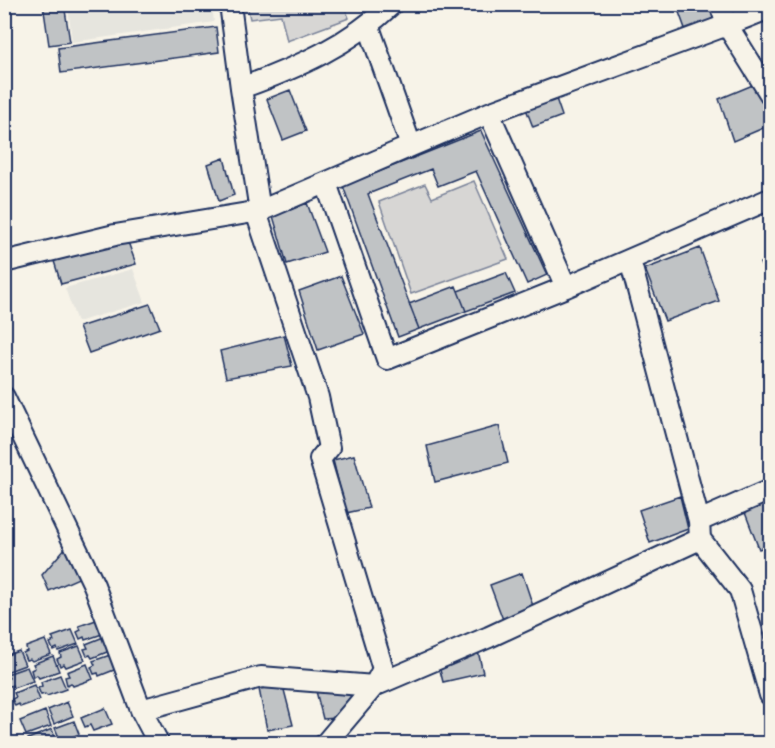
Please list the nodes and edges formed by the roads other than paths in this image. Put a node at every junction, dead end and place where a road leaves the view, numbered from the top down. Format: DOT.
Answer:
graph roads {
  1 [pos="230,4"];
  2 [pos="392,4"];
  3 [pos="720,4"];
  4 [pos="771,8"];
  5 [pos="727,25"];
  6 [pos="369,27"];
  7 [pos="241,88"];
  8 [pos="771,94"];
  9 [pos="489,113"];
  10 [pos="411,146"];
  11 [pos="326,183"];
  12 [pos="771,199"];
  13 [pos="258,211"];
  14 [pos="630,260"];
  15 [pos="4,262"];
  16 [pos="566,287"];
  17 [pos="4,397"];
  18 [pos="771,490"];
  19 [pos="699,530"];
  20 [pos="374,686"];
  21 [pos="771,695"];
  22 [pos="141,710"];
  23 [pos="159,744"];
  24 [pos="325,744"];
  1 -- 7 [label="street"];
  2 -- 6 [label="street"];
  3 -- 5 [label="street"];
  4 -- 5 [label="street"];
  5 -- 8 [label="street"];
  5 -- 9 [label="street"];
  6 -- 7 [label="street"];
  6 -- 10 [label="street"];
  7 -- 13 [label="street"];
  9 -- 10 [label="street"];
  9 -- 16 [label="street"];
  10 -- 11 [label="street"];
  11 -- 13 [label="street"];
  11 -- 16 [label="street"];
  12 -- 14 [label="street"];
  13 -- 15 [label="street"];
  13 -- 20 [label="street"];
  14 -- 16 [label="street"];
  14 -- 19 [label="street"];
  17 -- 22 [label="street"];
  18 -- 19 [label="street"];
  19 -- 20 [label="street"];
  19 -- 21 [label="street"];
  20 -- 22 [label="street"];
  20 -- 24 [label="street"];
  22 -- 23 [label="street"];
}
